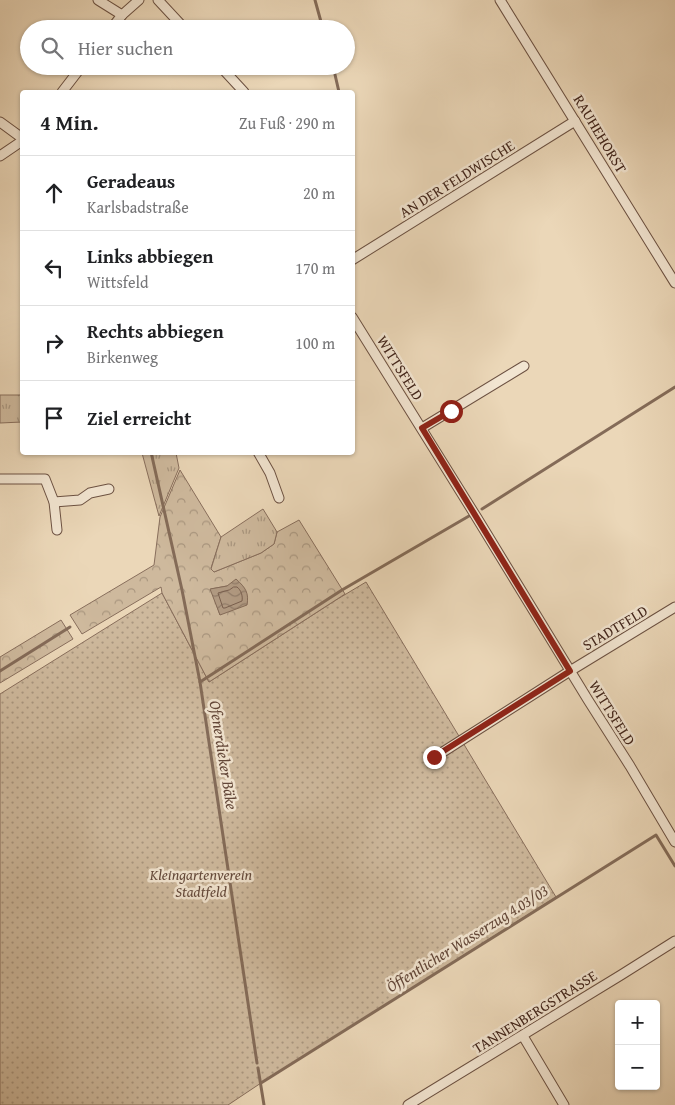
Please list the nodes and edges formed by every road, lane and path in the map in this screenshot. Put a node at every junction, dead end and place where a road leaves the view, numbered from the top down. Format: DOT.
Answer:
graph roads {
  1 [pos="98,0"];
  2 [pos="139,0"];
  3 [pos="158,0"];
  4 [pos="500,0"];
  5 [pos="122,15"];
  6 [pos="118,20"];
  7 [pos="177,20"];
  8 [pos="75,75"];
  9 [pos="228,75"];
  10 [pos="64,90"];
  11 [pos="242,90"];
  12 [pos="575,121"];
  13 [pos="0,122"];
  14 [pos="20,138"];
  15 [pos="20,141"];
  16 [pos="0,156"];
  17 [pos="355,258"];
  18 [pos="675,283"];
  19 [pos="355,322"];
  20 [pos="524,366"];
  21 [pos="422,428"];
  22 [pos="260,455"];
  23 [pos="0,479"];
  24 [pos="109,489"];
  25 [pos="279,498"];
  26 [pos="54,502"];
  27 [pos="56,530"];
  28 [pos="675,607"];
  29 [pos="570,671"];
  30 [pos="434,757"];
  31 [pos="675,842"];
  32 [pos="675,941"];
  33 [pos="523,1036"];
  34 [pos="408,1105"];
  35 [pos="564,1105"];
  1 -- 5 [label="street"];
  2 -- 5 [label="street"];
  3 -- 7 [label="street"];
  4 -- 12 [label="street, RAUHEHORST"];
  5 -- 6 [label="street"];
  8 -- 10 [label="street"];
  9 -- 11 [label="street"];
  12 -- 17 [label="street, AN DER FELDWISCHE"];
  12 -- 18 [label="street, RAUHEHORST"];
  13 -- 14 [label="street"];
  15 -- 16 [label="street"];
  19 -- 21 [label="street, WITTSFELD"];
  20 -- 21 [label="street"];
  21 -- 29 [label="street, WITTSFELD"];
  22 -- 25 [label="street"];
  23 -- 26 [label="street"];
  24 -- 26 [label="street"];
  26 -- 27 [label="street"];
  28 -- 29 [label="street, STADTFELD"];
  29 -- 30 [label="street, STADTFELD"];
  29 -- 31 [label="street, WITTSFELD"];
  32 -- 33 [label="street, TANNENBERGSTRASSE"];
  33 -- 34 [label="street, TANNENBERGSTRASSE"];
  33 -- 35 [label="street"];
}
